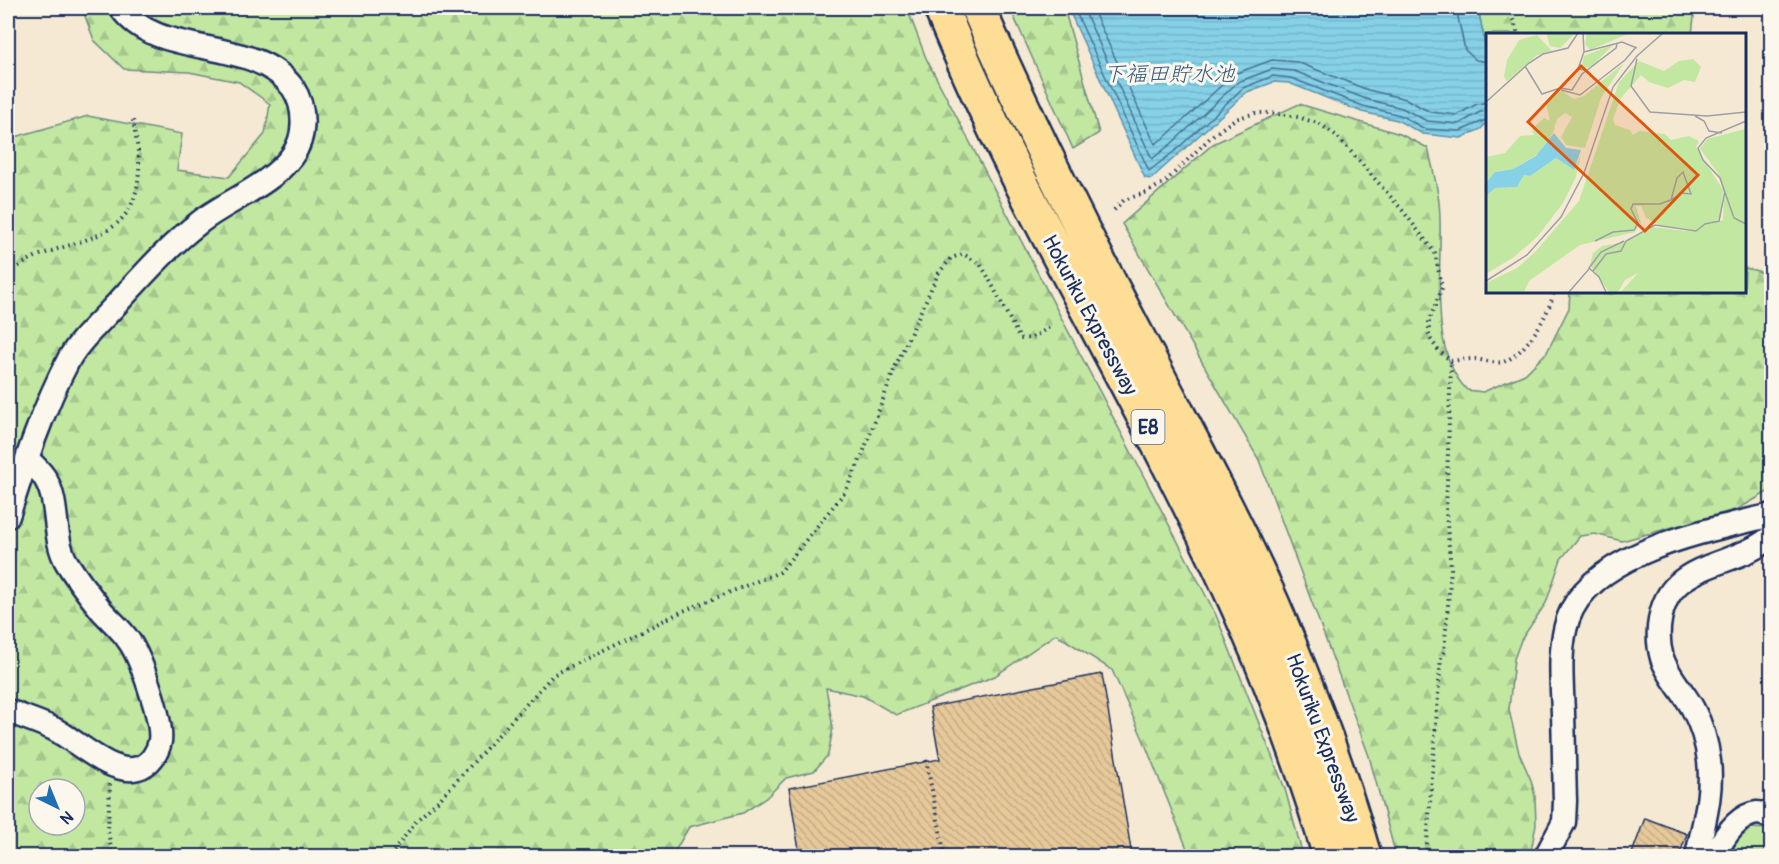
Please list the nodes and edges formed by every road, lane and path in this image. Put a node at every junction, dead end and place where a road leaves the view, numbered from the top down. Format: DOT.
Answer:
graph roads {
  1 [pos="121,8"];
  2 [pos="941,8"];
  3 [pos="978,8"];
  4 [pos="1509,8"];
  5 [pos="1518,33"];
  6 [pos="133,120"];
  7 [pos="1114,210"];
  8 [pos="8,272"];
  9 [pos="1554,292"];
  10 [pos="1051,326"];
  11 [pos="1451,361"];
  12 [pos="28,459"];
  13 [pos="1772,515"];
  14 [pos="8,516"];
  15 [pos="1772,536"];
  16 [pos="8,711"];
  17 [pos="926,760"];
  18 [pos="110,765"];
  19 [pos="1772,817"];
  20 [pos="112,856"];
  21 [pos="390,856"];
  22 [pos="945,856"];
  23 [pos="1330,856"];
  24 [pos="1365,856"];
  25 [pos="1426,856"];
  26 [pos="1546,856"];
  27 [pos="1697,856"];
  28 [pos="1714,856"];
  1 -- 12 [label="street"];
  2 -- 23 [label="highway, Hokuriku Expressway / E8"];
  3 -- 24 [label="highway, Hokuriku Expressway / E8"];
  4 -- 5 [label="path"];
  6 -- 8 [label="path"];
  7 -- 11 [label="path"];
  9 -- 11 [label="path"];
  10 -- 21 [label="path"];
  11 -- 25 [label="path"];
  12 -- 14 [label="street"];
  12 -- 18 [label="street"];
  13 -- 26 [label="street"];
  15 -- 27 [label="street"];
  16 -- 18 [label="street"];
  17 -- 22 [label="path"];
  18 -- 20 [label="path"];
  19 -- 28 [label="street"];
}
